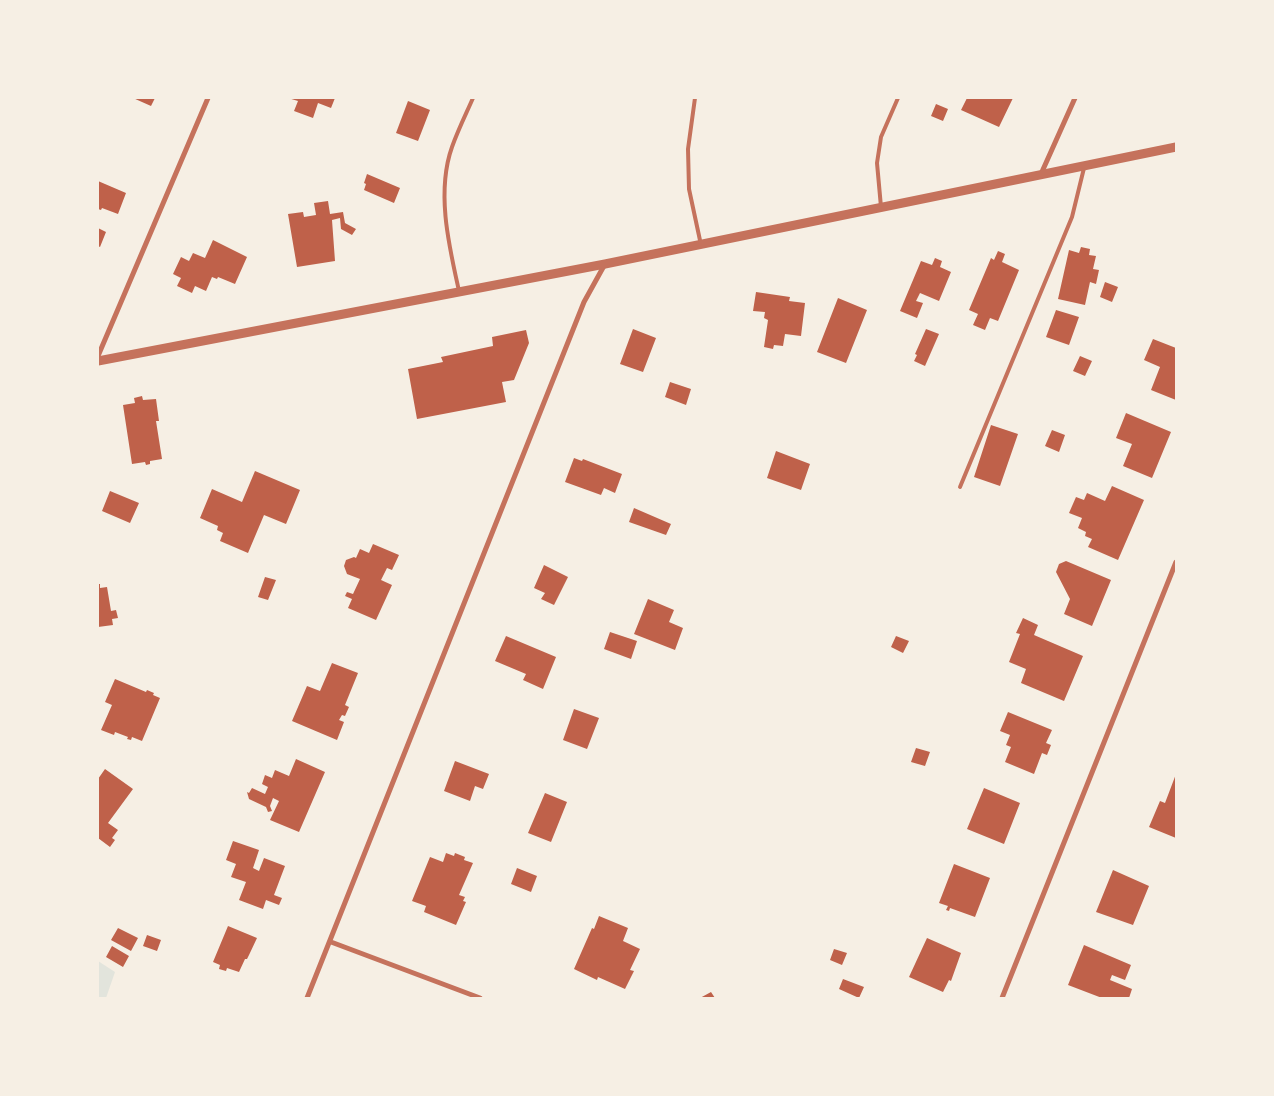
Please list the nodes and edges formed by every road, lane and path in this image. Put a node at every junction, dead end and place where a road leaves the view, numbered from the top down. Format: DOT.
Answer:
graph roads {
  1 [pos="208,98"];
  2 [pos="473,98"];
  3 [pos="695,98"];
  4 [pos="898,98"];
  5 [pos="1075,98"];
  6 [pos="1176,147"];
  7 [pos="1084,165"];
  8 [pos="1041,174"];
  9 [pos="881,207"];
  10 [pos="701,245"];
  11 [pos="605,264"];
  12 [pos="459,292"];
  13 [pos="98,356"];
  14 [pos="98,361"];
  15 [pos="960,487"];
  16 [pos="1176,562"];
  17 [pos="331,942"];
  18 [pos="307,998"];
  19 [pos="480,998"];
  20 [pos="1002,998"];
  1 -- 13 [label="street"];
  2 -- 12 [label="lane"];
  3 -- 10 [label="lane"];
  4 -- 9 [label="lane"];
  5 -- 8 [label="street"];
  6 -- 7 [label="street"];
  7 -- 8 [label="street"];
  7 -- 15 [label="lane"];
  8 -- 9 [label="street"];
  9 -- 10 [label="street"];
  10 -- 11 [label="street"];
  11 -- 12 [label="street"];
  11 -- 17 [label="street"];
  12 -- 14 [label="street"];
  16 -- 20 [label="street"];
  17 -- 18 [label="street"];
  17 -- 19 [label="street"];
}
